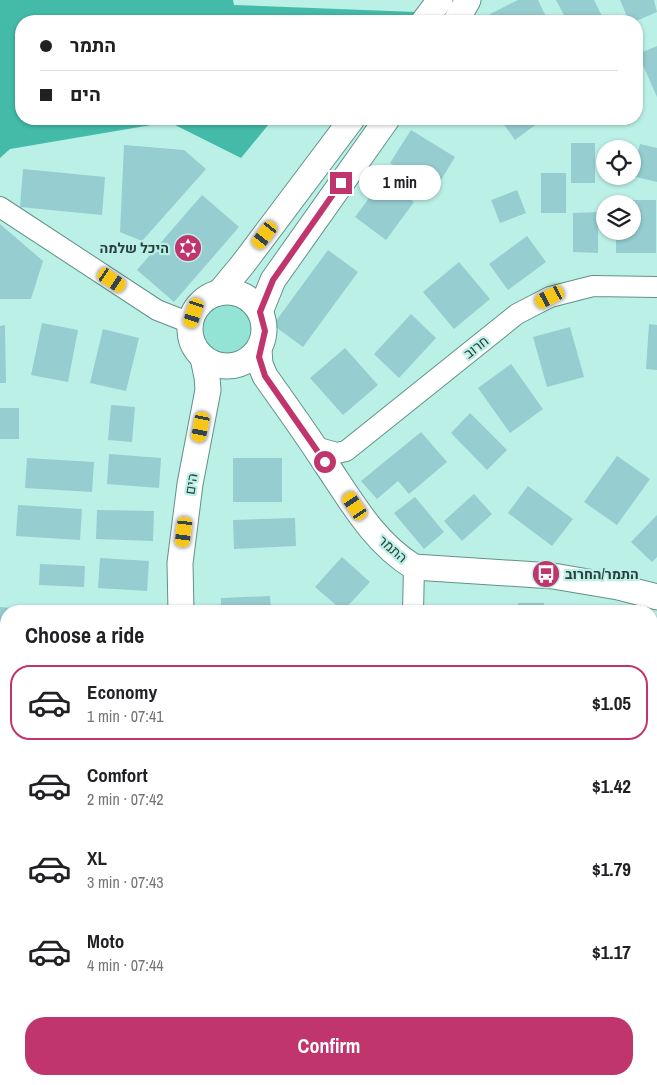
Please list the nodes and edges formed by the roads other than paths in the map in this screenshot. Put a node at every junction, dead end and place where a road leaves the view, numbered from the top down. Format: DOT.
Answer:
graph roads {
  1 [pos="440,0"];
  2 [pos="468,0"];
  3 [pos="429,15"];
  4 [pos="459,15"];
  5 [pos="347,125"];
  6 [pos="383,125"];
  7 [pos="0,207"];
  8 [pos="657,286"];
  9 [pos="219,293"];
  10 [pos="260,312"];
  11 [pos="190,323"];
  12 [pos="259,350"];
  13 [pos="203,358"];
  14 [pos="315,447"];
  15 [pos="414,567"];
  16 [pos="657,597"];
  17 [pos="181,605"];
  18 [pos="413,605"];
  1 -- 3 [label="main road"];
  2 -- 4 [label="main road"];
  5 -- 9 [label="main road"];
  6 -- 10 [label="main road"];
  7 -- 11 [label="street"];
  8 -- 14 [label="street, חרוב"];
  9 -- 10 [label="main road"];
  9 -- 11 [label="main road"];
  10 -- 12 [label="main road"];
  11 -- 13 [label="main road"];
  12 -- 13 [label="main road"];
  12 -- 14 [label="main road, התמר"];
  13 -- 17 [label="main road, הים"];
  14 -- 15 [label="main road, התמר"];
  15 -- 16 [label="main road, התמר"];
  15 -- 18 [label="street"];
}
